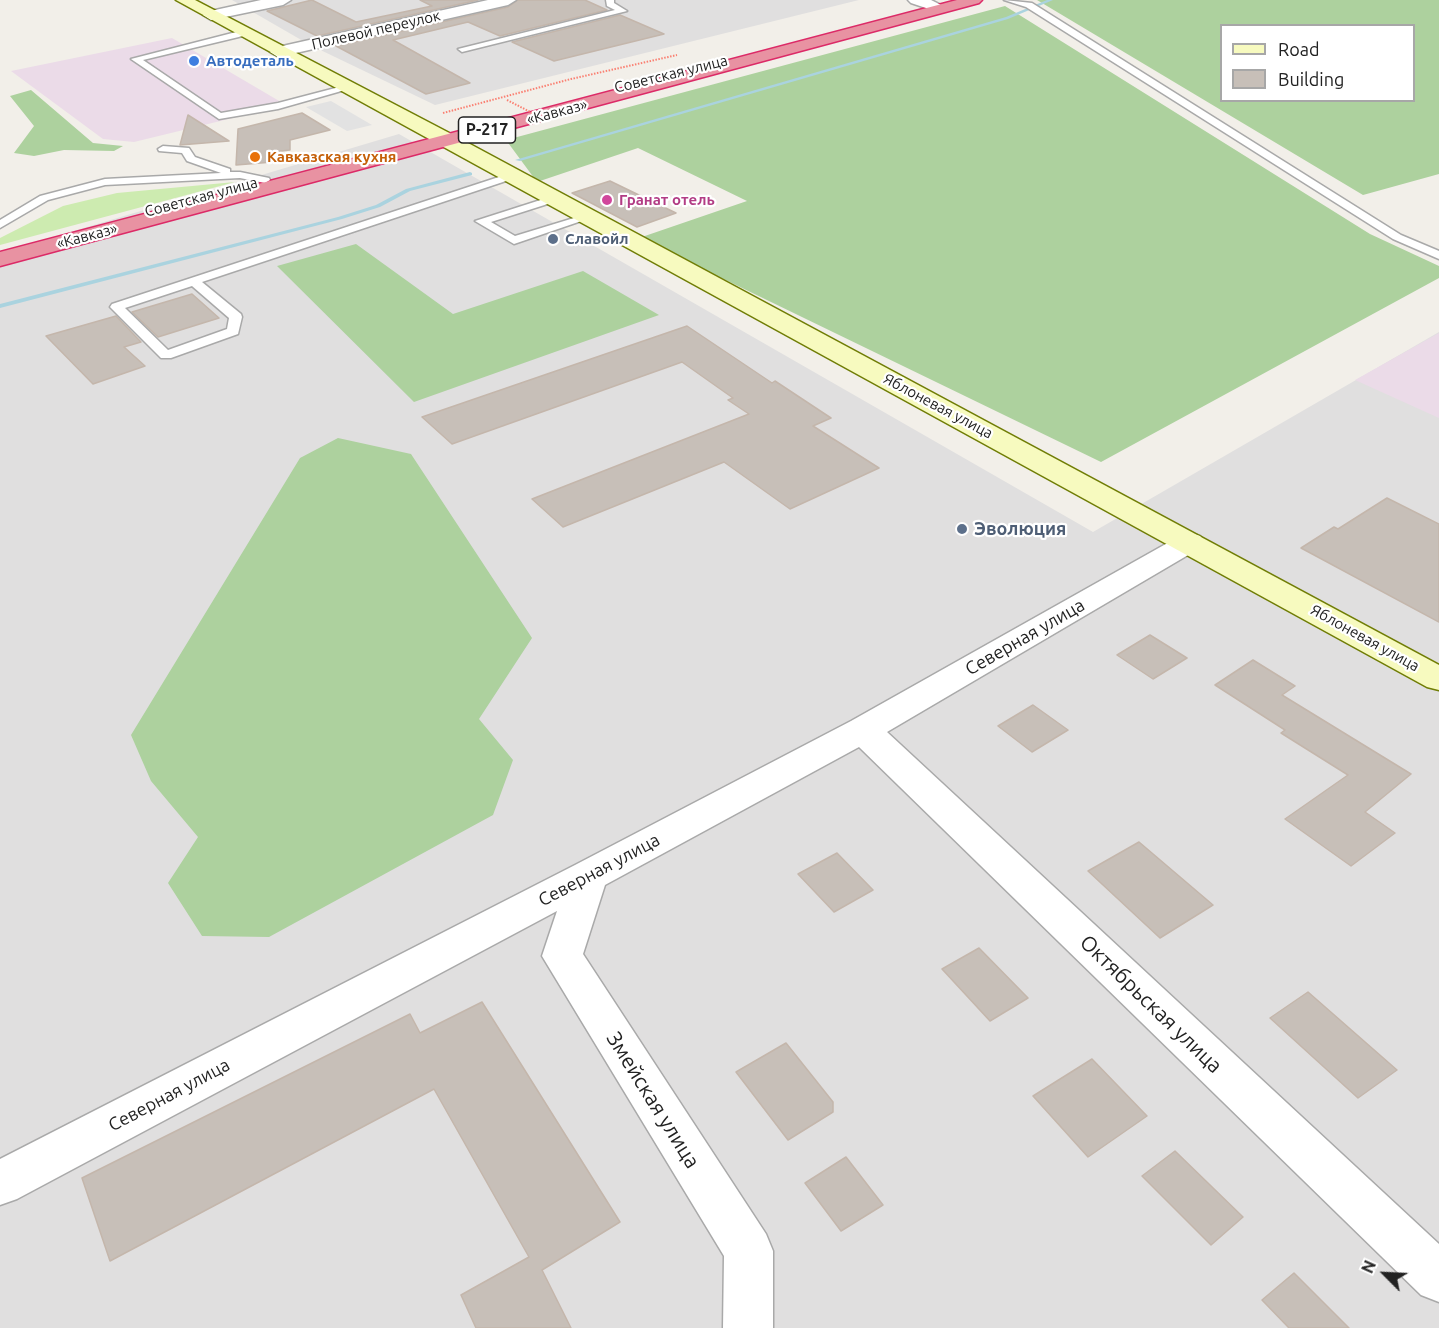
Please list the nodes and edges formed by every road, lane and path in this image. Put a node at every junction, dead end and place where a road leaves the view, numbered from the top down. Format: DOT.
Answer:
graph roads {
  1 [pos="184,0"];
  2 [pos="283,0"];
  3 [pos="508,0"];
  4 [pos="610,0"];
  5 [pos="916,0"];
  6 [pos="960,0"];
  7 [pos="974,0"];
  8 [pos="1008,0"];
  9 [pos="935,6"];
  10 [pos="211,15"];
  11 [pos="244,33"];
  12 [pos="462,49"];
  13 [pos="278,52"];
  14 [pos="684,54"];
  15 [pos="347,88"];
  16 [pos="507,100"];
  17 [pos="481,102"];
  18 [pos="487,105"];
  19 [pos="546,120"];
  20 [pos="414,122"];
  21 [pos="442,137"];
  22 [pos="163,148"];
  23 [pos="240,175"];
  24 [pos="511,176"];
  25 [pos="265,180"];
  26 [pos="553,198"];
  27 [pos="587,217"];
  28 [pos="0,225"];
  29 [pos="0,251"];
  30 [pos="1439,255"];
  31 [pos="0,259"];
  32 [pos="193,281"];
  33 [pos="1190,542"];
  34 [pos="1439,679"];
  35 [pos="863,730"];
  36 [pos="589,876"];
  37 [pos="0,1183"];
  38 [pos="1439,1278"];
  39 [pos="748,1328"];
  1 -- 10 [label="street, Яблоневая улица"];
  2 -- 10 [label="street"];
  3 -- 13 [label="street, Полевой переулок"];
  4 -- 12 [label="lane"];
  5 -- 9 [label="street"];
  6 -- 9 [label="highway, Советская улица / Р-217"];
  7 -- 21 [label="highway, «Кавказ» / Р-217"];
  8 -- 30 [label="lane"];
  9 -- 21 [label="highway, Советская улица / Р-217"];
  10 -- 11 [label="street, Яблоневая улица"];
  11 -- 13 [label="street, Яблоневая улица"];
  11 -- 15 [label="lane"];
  13 -- 15 [label="street, Яблоневая улица"];
  14 -- 17 [label="path"];
  15 -- 20 [label="street, Яблоневая улица"];
  16 -- 19 [label="path, bridge"];
  17 -- 18 [label="path"];
  17 -- 20 [label="path"];
  20 -- 21 [label="street, Яблоневая улица"];
  21 -- 24 [label="street, Яблоневая улица"];
  21 -- 25 [label="highway, Советская улица / Р-217"];
  21 -- 31 [label="highway, «Кавказ» / Р-217"];
  22 -- 23 [label="lane"];
  23 -- 25 [label="lane"];
  23 -- 28 [label="lane"];
  24 -- 26 [label="street, Яблоневая улица"];
  24 -- 32 [label="lane"];
  25 -- 29 [label="highway, Советская улица / Р-217"];
  26 -- 27 [label="street, Яблоневая улица"];
  26 -- 27 [label="lane"];
  27 -- 33 [label="street, Яблоневая улица"];
  32 -- 32 [label="lane"];
  33 -- 34 [label="street, Яблоневая улица"];
  33 -- 35 [label="street, Северная улица"];
  35 -- 36 [label="street, Северная улица"];
  35 -- 38 [label="street, Октябрьская улица"];
  36 -- 37 [label="street, Северная улица"];
  36 -- 39 [label="street, Змейская улица"];
}
